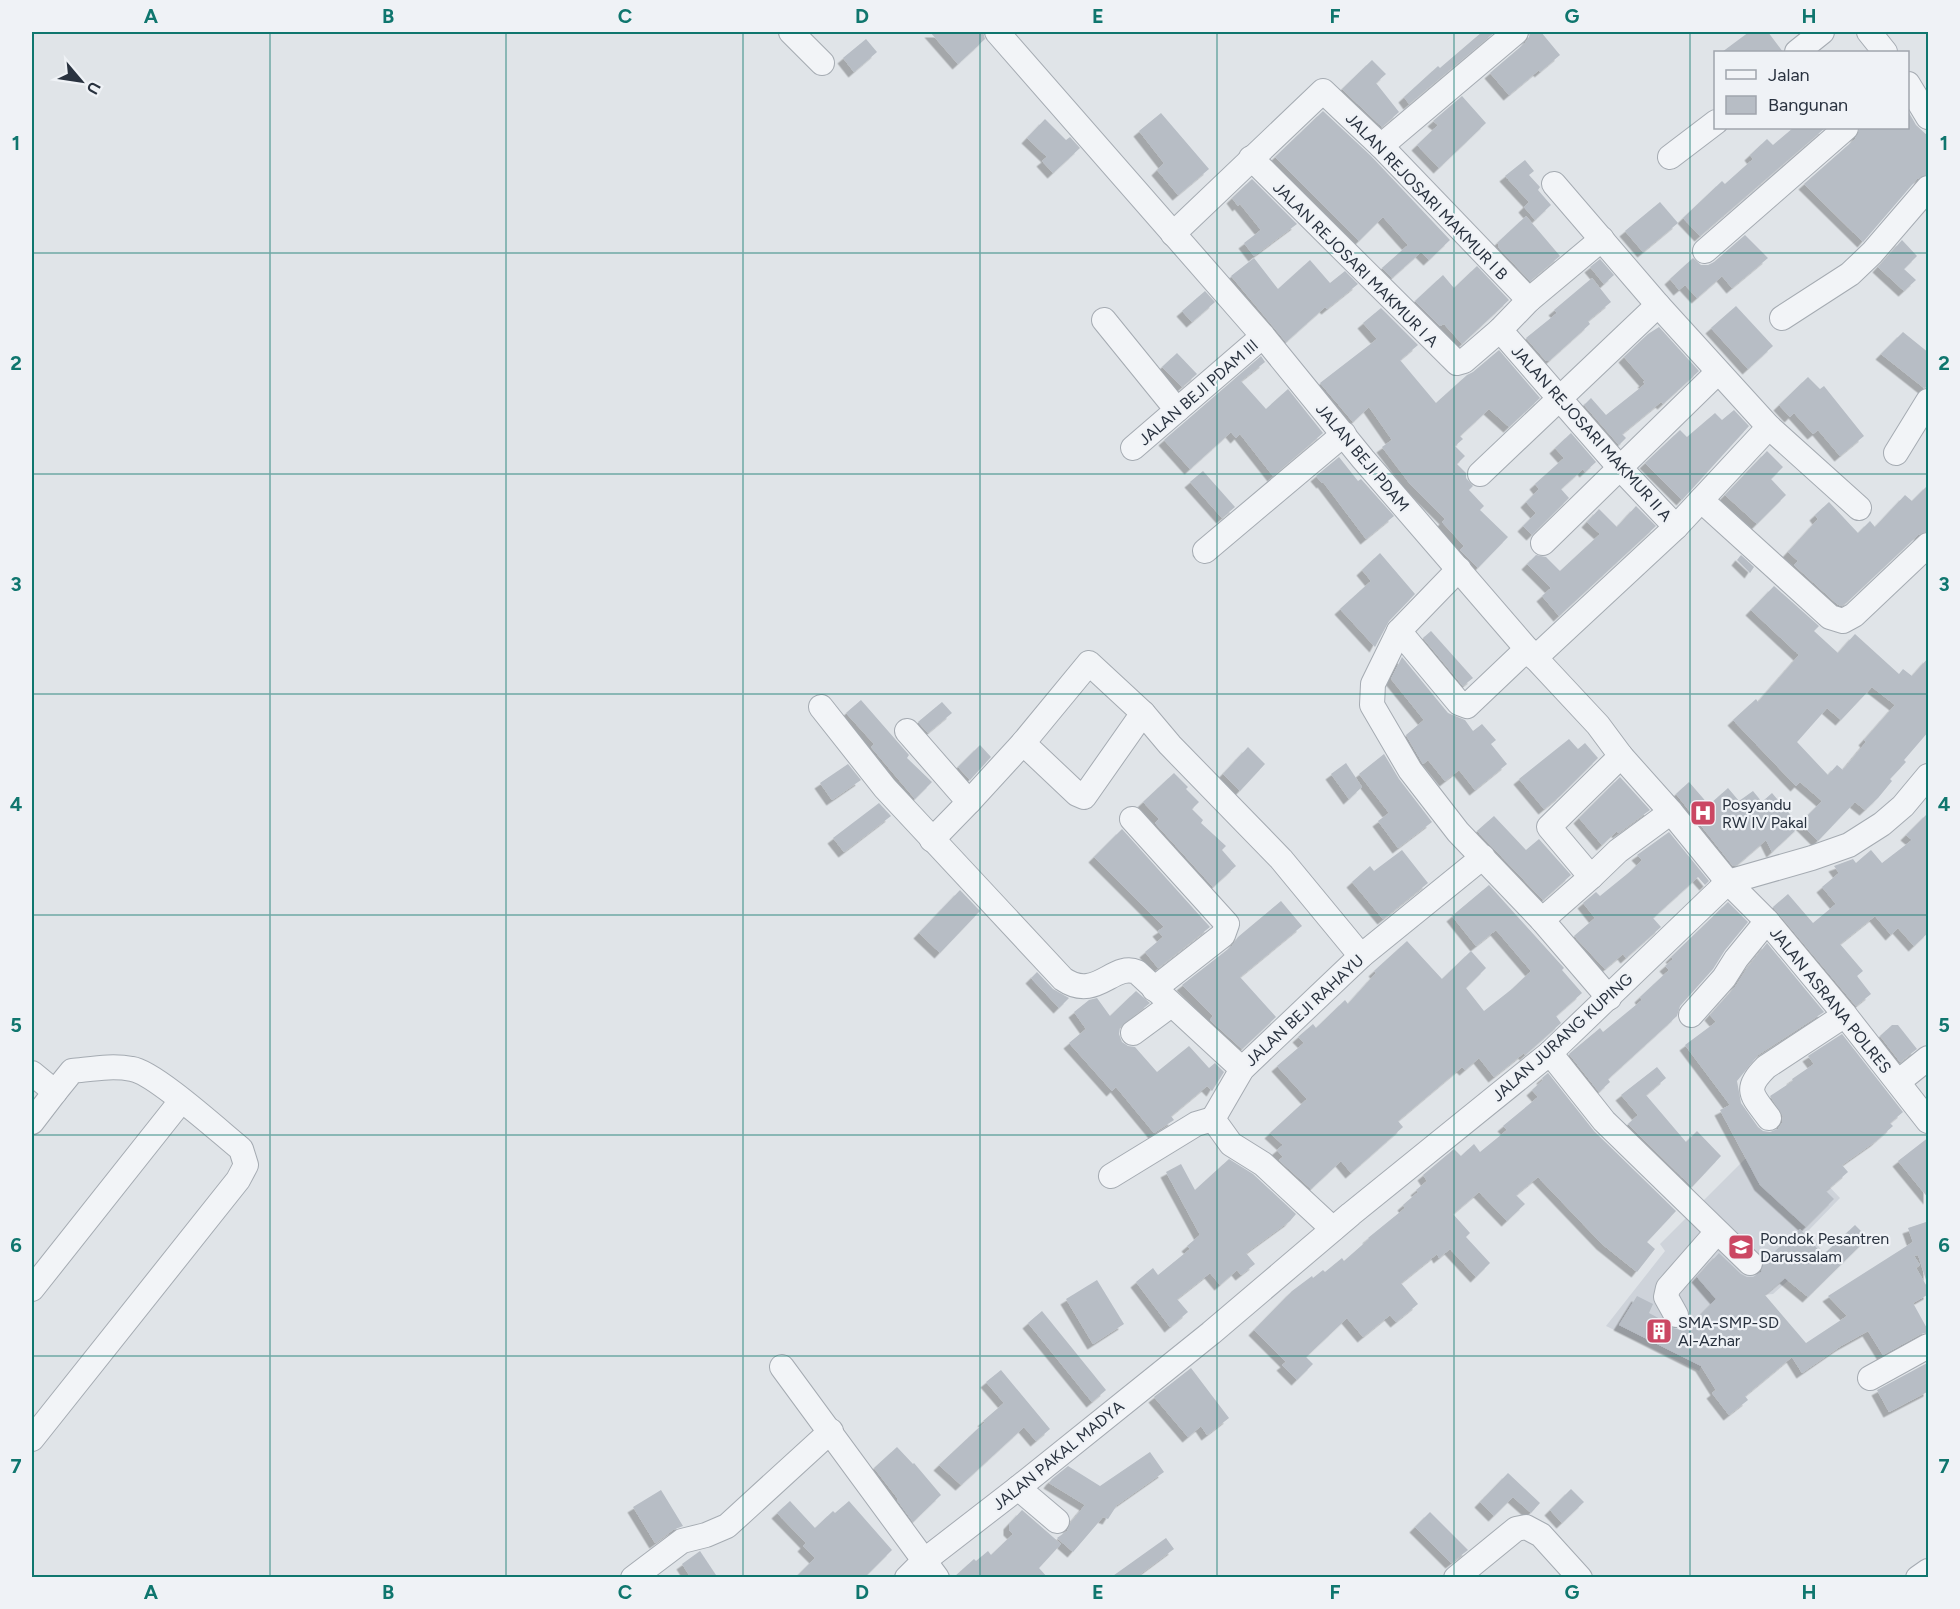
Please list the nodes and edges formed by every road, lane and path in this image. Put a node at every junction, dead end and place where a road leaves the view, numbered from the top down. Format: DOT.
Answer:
graph roads {
  1 [pos="791,32"];
  2 [pos="997,32"];
  3 [pos="1516,32"];
  4 [pos="1821,32"];
  5 [pos="1869,32"];
  6 [pos="1798,51"];
  7 [pos="1883,51"];
  8 [pos="822,63"];
  9 [pos="1714,124"];
  10 [pos="1845,129"];
  11 [pos="1381,147"];
  12 [pos="1670,157"];
  13 [pos="1251,158"];
  14 [pos="1554,184"];
  15 [pos="1929,188"];
  16 [pos="1173,234"];
  17 [pos="1602,239"];
  18 [pos="1705,251"];
  19 [pos="1529,300"];
  20 [pos="1658,305"];
  21 [pos="1782,318"];
  22 [pos="1104,320"];
  23 [pos="1500,330"];
  24 [pos="1263,336"];
  25 [pos="1718,372"];
  26 [pos="1560,399"];
  27 [pos="1929,401"];
  28 [pos="1177,410"];
  29 [pos="1769,427"];
  30 [pos="1344,434"];
  31 [pos="1132,448"];
  32 [pos="1896,453"];
  33 [pos="1620,468"];
  34 [pos="1480,474"];
  35 [pos="1701,500"];
  36 [pos="1859,508"];
  37 [pos="1676,527"];
  38 [pos="1542,543"];
  39 [pos="1929,545"];
  40 [pos="1205,551"];
  41 [pos="1459,569"];
  42 [pos="1399,631"];
  43 [pos="1531,653"];
  44 [pos="821,707"];
  45 [pos="1143,713"];
  46 [pos="907,731"];
  47 [pos="1023,743"];
  48 [pos="1621,756"];
  49 [pos="1929,776"];
  50 [pos="969,802"];
  51 [pos="1671,812"];
  52 [pos="1132,819"];
  53 [pos="932,840"];
  54 [pos="1483,857"];
  55 [pos="1591,878"];
  56 [pos="1728,882"];
  57 [pos="1542,920"];
  58 [pos="1767,921"];
  59 [pos="1362,956"];
  60 [pos="1162,997"];
  61 [pos="1609,998"];
  62 [pos="1691,1015"];
  63 [pos="1845,1015"];
  64 [pos="1133,1033"];
  65 [pos="1550,1053"];
  66 [pos="1929,1058"];
  67 [pos="1242,1069"];
  68 [pos="32,1073"];
  69 [pos="1898,1082"];
  70 [pos="55,1092"];
  71 [pos="181,1101"];
  72 [pos="1769,1118"];
  73 [pos="1213,1119"];
  74 [pos="1929,1121"];
  75 [pos="32,1122"];
  76 [pos="1111,1176"];
  77 [pos="1333,1229"];
  78 [pos="1718,1232"];
  79 [pos="1750,1263"];
  80 [pos="32,1289"];
  81 [pos="1676,1315"];
  82 [pos="1211,1333"];
  83 [pos="1929,1346"];
  84 [pos="782,1368"];
  85 [pos="1870,1378"];
  86 [pos="831,1431"];
  87 [pos="32,1439"];
  88 [pos="1018,1488"];
  89 [pos="1057,1521"];
  90 [pos="931,1569"];
  91 [pos="1929,1570"];
  92 [pos="633,1578"];
  93 [pos="907,1578"];
  94 [pos="1456,1578"];
  95 [pos="1580,1578"];
  96 [pos="1918,1578"];
  1 -- 8 [label="street"];
  2 -- 16 [label="street, JALAN BEJI PDAM"];
  3 -- 11 [label="street"];
  4 -- 6 [label="street"];
  5 -- 7 [label="street"];
  9 -- 12 [label="street"];
  10 -- 18 [label="street"];
  11 -- 13 [label="street, JALAN REJOSARI MAKMUR I B"];
  11 -- 19 [label="street, JALAN REJOSARI MAKMUR I B"];
  13 -- 16 [label="street"];
  13 -- 23 [label="street, JALAN REJOSARI MAKMUR I A"];
  14 -- 17 [label="street"];
  15 -- 21 [label="street"];
  16 -- 24 [label="street, JALAN BEJI PDAM"];
  17 -- 19 [label="street"];
  17 -- 20 [label="street"];
  19 -- 23 [label="street"];
  20 -- 25 [label="street"];
  20 -- 26 [label="street"];
  22 -- 28 [label="street"];
  23 -- 26 [label="street, JALAN REJOSARI MAKMUR II A"];
  24 -- 28 [label="street, JALAN BEJI PDAM III"];
  24 -- 30 [label="street, JALAN BEJI PDAM"];
  25 -- 29 [label="street"];
  25 -- 33 [label="street"];
  26 -- 33 [label="street, JALAN REJOSARI MAKMUR II A"];
  26 -- 34 [label="street"];
  27 -- 32 [label="street"];
  28 -- 31 [label="street, JALAN BEJI PDAM III"];
  29 -- 35 [label="street"];
  29 -- 36 [label="street"];
  30 -- 40 [label="street"];
  30 -- 41 [label="street, JALAN BEJI PDAM"];
  33 -- 37 [label="street, JALAN REJOSARI MAKMUR II A"];
  33 -- 38 [label="street"];
  35 -- 37 [label="street"];
  35 -- 39 [label="street"];
  37 -- 43 [label="street, JALAN REJOSARI MAKMUR II A"];
  41 -- 42 [label="street"];
  41 -- 43 [label="street, JALAN BEJI PDAM"];
  42 -- 43 [label="street, JALAN REJOSARI MAKMUR II A"];
  42 -- 54 [label="street"];
  43 -- 48 [label="street, JALAN BEJI PDAM"];
  44 -- 53 [label="street"];
  45 -- 47 [label="street"];
  45 -- 47 [label="street"];
  45 -- 59 [label="street"];
  46 -- 50 [label="street"];
  47 -- 50 [label="street"];
  48 -- 51 [label="street, JALAN BEJI PDAM"];
  48 -- 55 [label="street"];
  49 -- 56 [label="street, JALAN JURANG KUPING"];
  50 -- 53 [label="street"];
  51 -- 55 [label="street"];
  51 -- 56 [label="street, JALAN BEJI PDAM"];
  52 -- 60 [label="street"];
  53 -- 60 [label="street"];
  54 -- 57 [label="street"];
  54 -- 59 [label="street, JALAN BEJI RAHAYU"];
  55 -- 57 [label="street"];
  56 -- 58 [label="street, JALAN ASRANA POLRES"];
  56 -- 61 [label="street, JALAN JURANG KUPING"];
  57 -- 61 [label="street"];
  58 -- 62 [label="street"];
  58 -- 63 [label="street, JALAN ASRANA POLRES"];
  59 -- 67 [label="street, JALAN BEJI RAHAYU"];
  60 -- 64 [label="street"];
  60 -- 67 [label="street"];
  61 -- 65 [label="street, JALAN JURANG KUPING"];
  63 -- 69 [label="street, JALAN ASRANA POLRES"];
  63 -- 72 [label="street"];
  65 -- 77 [label="street, JALAN JURANG KUPING"];
  65 -- 78 [label="street"];
  66 -- 69 [label="street"];
  67 -- 73 [label="street, JALAN BEJI RAHAYU"];
  68 -- 70 [label="street"];
  69 -- 74 [label="street, JALAN ASRANA POLRES"];
  70 -- 71 [label="street"];
  70 -- 75 [label="street"];
  71 -- 80 [label="street"];
  71 -- 87 [label="street"];
  73 -- 76 [label="street"];
  73 -- 77 [label="street"];
  77 -- 82 [label="street, JALAN JURANG KUPING"];
  78 -- 79 [label="street"];
  78 -- 81 [label="street"];
  82 -- 88 [label="street, JALAN PAKAL MADYA"];
  83 -- 85 [label="street"];
  84 -- 86 [label="street"];
  86 -- 90 [label="street"];
  86 -- 92 [label="street"];
  88 -- 89 [label="street"];
  88 -- 90 [label="street, JALAN PAKAL MADYA"];
  90 -- 93 [label="street, JALAN PAKAL MADYA"];
  91 -- 96 [label="street"];
  94 -- 95 [label="street"];
}
